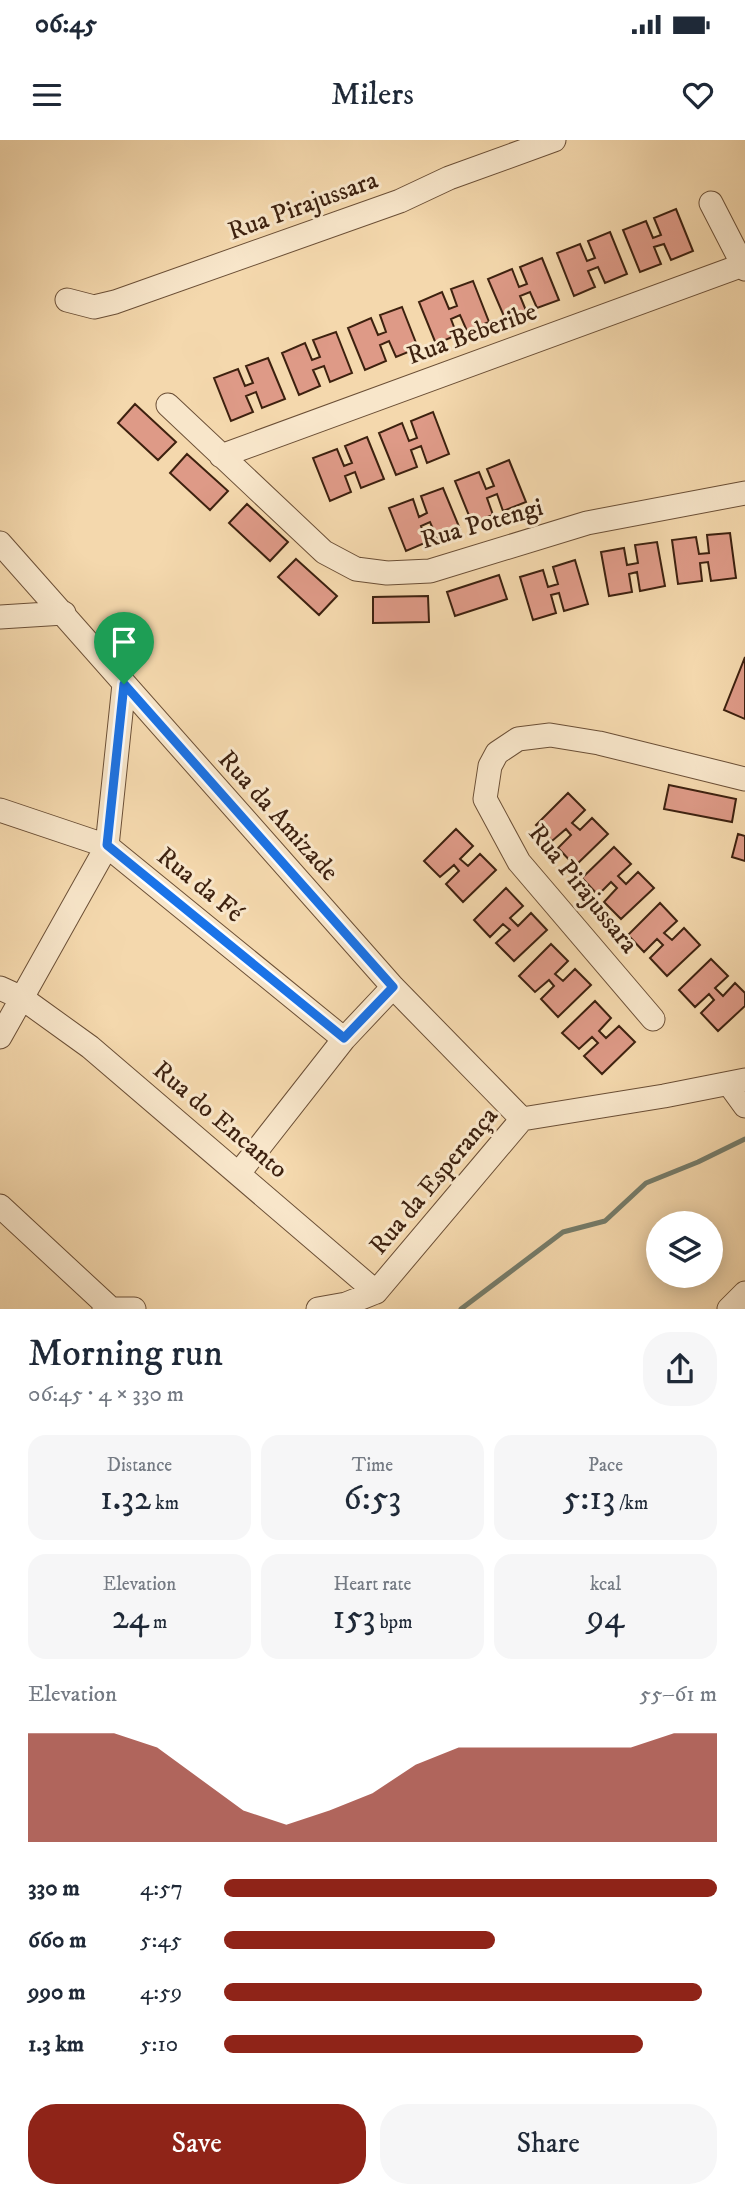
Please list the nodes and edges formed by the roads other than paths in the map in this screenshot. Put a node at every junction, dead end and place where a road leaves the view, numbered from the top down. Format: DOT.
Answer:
graph roads {
  1 [pos="554,140"];
  2 [pos="711,203"];
  3 [pos="744,267"];
  4 [pos="67,300"];
  5 [pos="168,405"];
  6 [pos="221,456"];
  7 [pos="745,493"];
  8 [pos="0,543"];
  9 [pos="64,613"];
  10 [pos="0,617"];
  11 [pos="124,684"];
  12 [pos="745,779"];
  13 [pos="0,810"];
  14 [pos="107,845"];
  15 [pos="393,987"];
  16 [pos="0,988"];
  17 [pos="22,998"];
  18 [pos="653,1019"];
  19 [pos="0,1037"];
  20 [pos="344,1038"];
  21 [pos="737,1082"];
  22 [pos="745,1106"];
  23 [pos="522,1119"];
  24 [pos="239,1173"];
  25 [pos="0,1206"];
  26 [pos="376,1292"];
  27 [pos="745,1293"];
  28 [pos="107,1308"];
  29 [pos="134,1309"];
  30 [pos="318,1309"];
  31 [pos="729,1309"];
  1 -- 4 [label="street, Rua Pirajussara"];
  2 -- 3 [label="street"];
  3 -- 6 [label="street, Rua Beberibe"];
  5 -- 6 [label="street, Rua Potengi"];
  6 -- 7 [label="street, Rua Potengi"];
  8 -- 9 [label="street, Rua da Amizade"];
  9 -- 10 [label="street"];
  9 -- 11 [label="street, Rua da Amizade"];
  11 -- 14 [label="street"];
  11 -- 15 [label="street, Rua da Amizade"];
  12 -- 18 [label="street, Rua Pirajussara"];
  13 -- 14 [label="street, Rua da Fé"];
  14 -- 17 [label="street"];
  14 -- 20 [label="street, Rua da Fé"];
  15 -- 20 [label="street"];
  15 -- 23 [label="street, Rua da Amizade"];
  16 -- 17 [label="street, Rua do Encanto"];
  17 -- 19 [label="street"];
  17 -- 24 [label="street, Rua do Encanto"];
  20 -- 24 [label="street"];
  21 -- 22 [label="street"];
  21 -- 23 [label="street, Rua da Esperança"];
  23 -- 26 [label="street, Rua da Esperança"];
  24 -- 26 [label="street, Rua do Encanto"];
  25 -- 28 [label="street"];
  26 -- 30 [label="street"];
  27 -- 31 [label="street"];
  28 -- 29 [label="street"];
}
